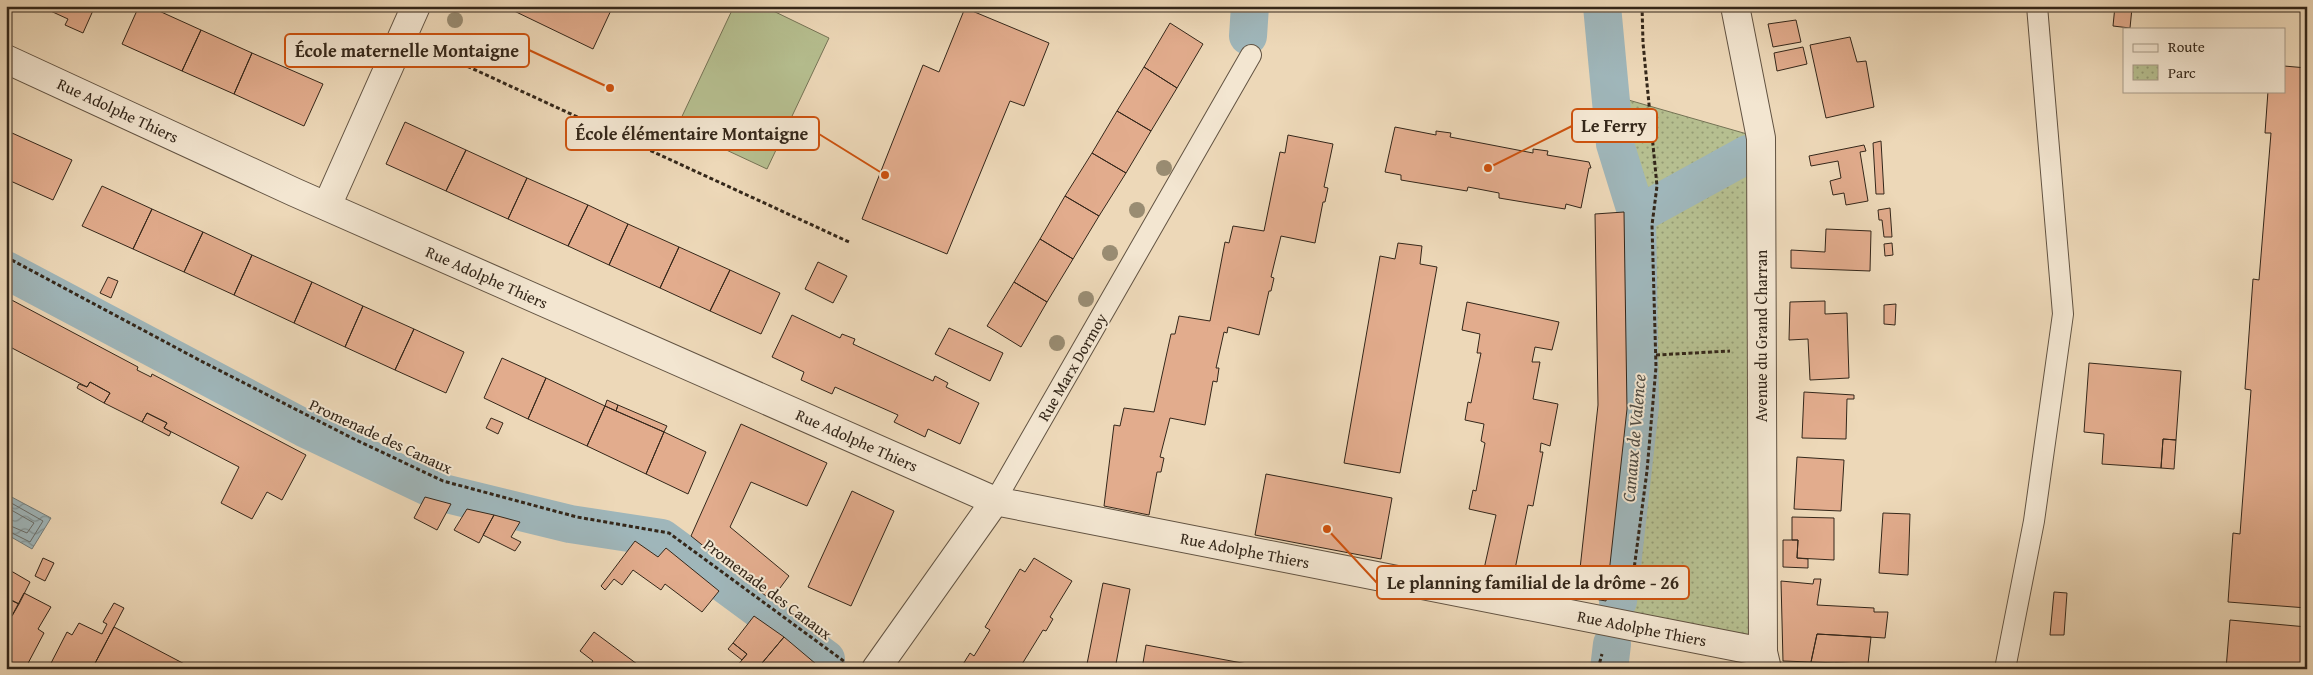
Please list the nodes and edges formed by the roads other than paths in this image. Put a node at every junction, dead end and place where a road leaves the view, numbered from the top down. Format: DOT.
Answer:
graph roads {
  1 [pos="416,6"];
  2 [pos="1735,6"];
  3 [pos="2037,6"];
  4 [pos="1251,55"];
  5 [pos="6,59"];
  6 [pos="327,206"];
  7 [pos="995,501"];
  8 [pos="1765,660"];
  9 [pos="864,668"];
  10 [pos="2005,669"];
  1 -- 6 [label="street"];
  2 -- 8 [label="street, Avenue du Grand Charran"];
  3 -- 10 [label="lane"];
  4 -- 7 [label="lane, Rue Marx Dormoy"];
  5 -- 6 [label="street, Rue Adolphe Thiers"];
  6 -- 7 [label="street, Rue Adolphe Thiers"];
  7 -- 8 [label="street, Rue Adolphe Thiers"];
  7 -- 9 [label="street, Rue Marx Dormoy"];
}
